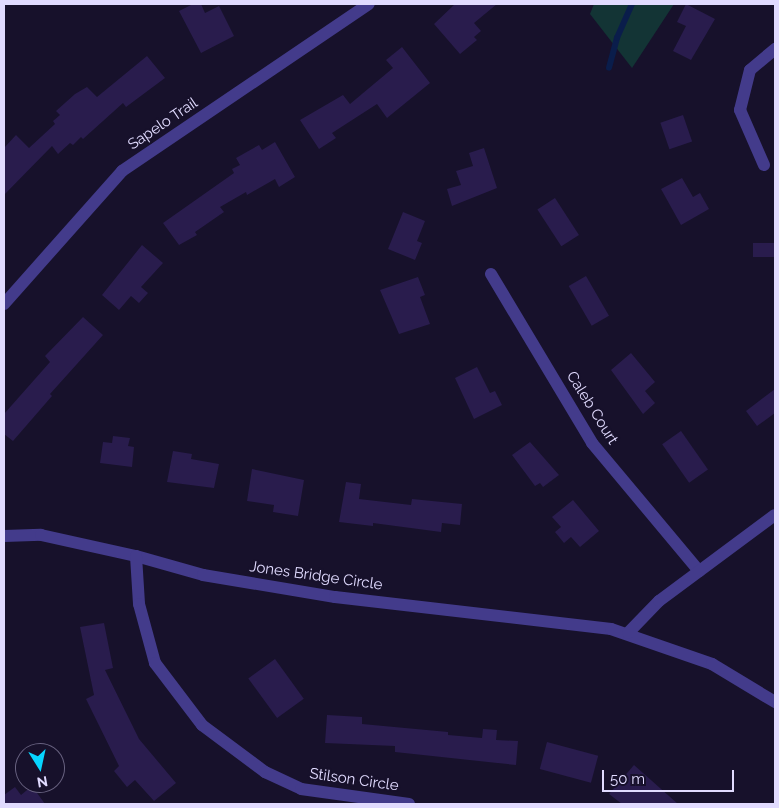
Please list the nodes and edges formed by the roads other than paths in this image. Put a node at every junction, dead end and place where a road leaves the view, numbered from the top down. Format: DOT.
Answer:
graph roads {
  1 [pos="368,4"];
  2 [pos="775,49"];
  3 [pos="764,165"];
  4 [pos="491,274"];
  5 [pos="4,304"];
  6 [pos="775,515"];
  7 [pos="4,536"];
  8 [pos="136,556"];
  9 [pos="699,571"];
  10 [pos="628,633"];
  11 [pos="775,702"];
  12 [pos="409,804"];
  1 -- 5 [label="street, Sapelo Trail"];
  2 -- 3 [label="street"];
  4 -- 9 [label="street, Caleb Court"];
  6 -- 9 [label="street"];
  7 -- 8 [label="street, Jones Bridge Circle"];
  8 -- 10 [label="street, Jones Bridge Circle"];
  8 -- 12 [label="street, Stilson Circle"];
  9 -- 10 [label="street"];
  10 -- 11 [label="street, Jones Bridge Circle"];
}
